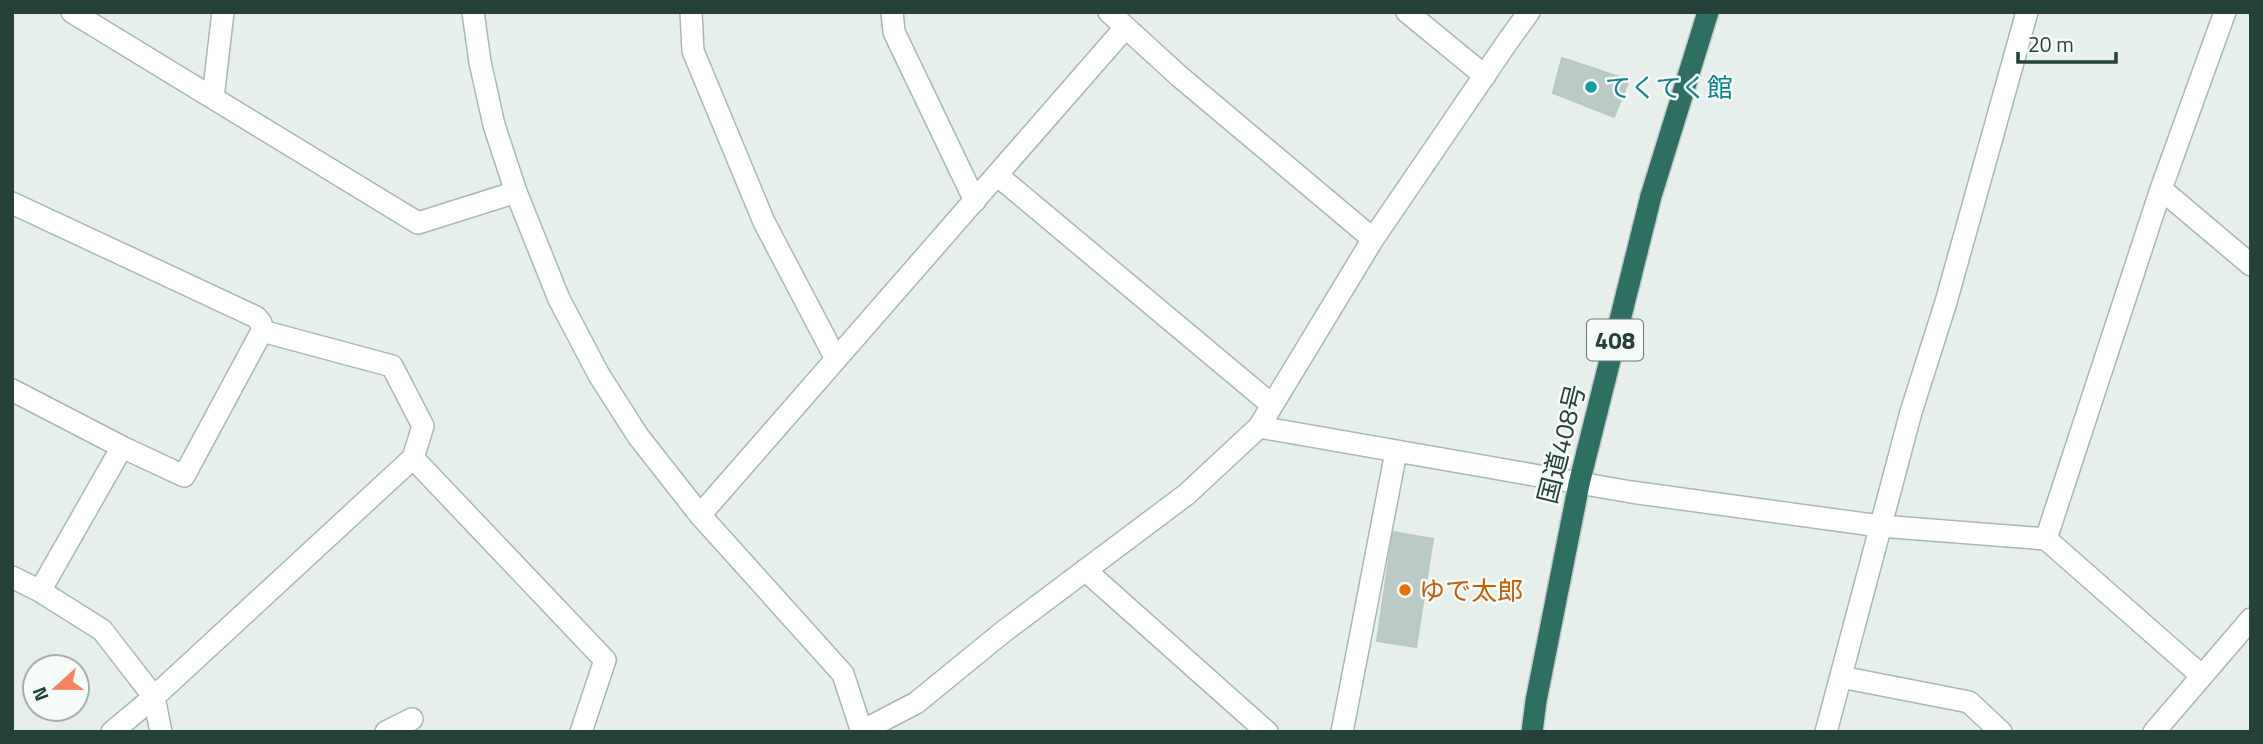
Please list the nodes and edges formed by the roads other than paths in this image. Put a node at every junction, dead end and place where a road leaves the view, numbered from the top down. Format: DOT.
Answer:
graph roads {
  1 [pos="72,12"];
  2 [pos="223,12"];
  3 [pos="472,12"];
  4 [pos="691,12"];
  5 [pos="892,12"];
  6 [pos="1109,12"];
  7 [pos="1407,12"];
  8 [pos="1529,12"];
  9 [pos="1707,12"];
  10 [pos="2027,12"];
  11 [pos="2225,12"];
  12 [pos="1125,28"];
  13 [pos="1485,76"];
  14 [pos="213,98"];
  15 [pos="997,175"];
  16 [pos="2161,189"];
  17 [pos="516,192"];
  18 [pos="975,201"];
  19 [pos="17,205"];
  20 [pos="12,227"];
  21 [pos="1373,239"];
  22 [pos="2251,265"];
  23 [pos="262,331"];
  24 [pos="836,359"];
  25 [pos="12,390"];
  26 [pos="1272,405"];
  27 [pos="1259,427"];
  28 [pos="122,447"];
  29 [pos="1396,452"];
  30 [pos="413,458"];
  31 [pos="1579,484"];
  32 [pos="700,515"];
  33 [pos="1880,526"];
  34 [pos="2046,539"];
  35 [pos="1085,570"];
  36 [pos="12,578"];
  37 [pos="40,591"];
  38 [pos="2251,620"];
  39 [pos="2202,676"];
  40 [pos="1841,677"];
  41 [pos="154,697"];
  42 [pos="412,719"];
  43 [pos="112,732"];
  44 [pos="161,732"];
  45 [pos="386,732"];
  46 [pos="581,732"];
  47 [pos="862,732"];
  48 [pos="1266,732"];
  49 [pos="1342,732"];
  50 [pos="1532,732"];
  51 [pos="1826,732"];
  52 [pos="2001,732"];
  53 [pos="2154,732"];
  1 -- 14 [label="street"];
  2 -- 14 [label="street"];
  3 -- 17 [label="street"];
  4 -- 24 [label="street"];
  5 -- 18 [label="street"];
  6 -- 12 [label="street"];
  7 -- 13 [label="street"];
  8 -- 13 [label="street"];
  9 -- 31 [label="highway, 国道408号 / 408"];
  10 -- 33 [label="street"];
  11 -- 16 [label="street"];
  12 -- 15 [label="street"];
  12 -- 21 [label="street"];
  13 -- 21 [label="street"];
  14 -- 17 [label="street"];
  15 -- 18 [label="street"];
  15 -- 26 [label="street"];
  16 -- 22 [label="street"];
  16 -- 34 [label="street"];
  17 -- 32 [label="street"];
  18 -- 24 [label="street"];
  19 -- 20 [label="street"];
  19 -- 23 [label="street"];
  21 -- 26 [label="street"];
  23 -- 28 [label="street"];
  23 -- 30 [label="street"];
  24 -- 32 [label="street"];
  25 -- 28 [label="street"];
  26 -- 27 [label="street"];
  27 -- 29 [label="street"];
  27 -- 35 [label="street"];
  28 -- 37 [label="street"];
  29 -- 31 [label="street"];
  29 -- 49 [label="street"];
  30 -- 41 [label="street"];
  30 -- 46 [label="street"];
  31 -- 33 [label="street"];
  31 -- 50 [label="highway, 国道408号 / 408"];
  32 -- 47 [label="street"];
  33 -- 34 [label="street"];
  33 -- 40 [label="street"];
  34 -- 39 [label="street"];
  35 -- 47 [label="street"];
  35 -- 48 [label="street"];
  36 -- 37 [label="street"];
  37 -- 41 [label="street"];
  38 -- 39 [label="street"];
  39 -- 53 [label="street"];
  40 -- 51 [label="street"];
  40 -- 52 [label="street"];
  41 -- 43 [label="street"];
  41 -- 44 [label="street"];
  42 -- 45 [label="street"];
}
